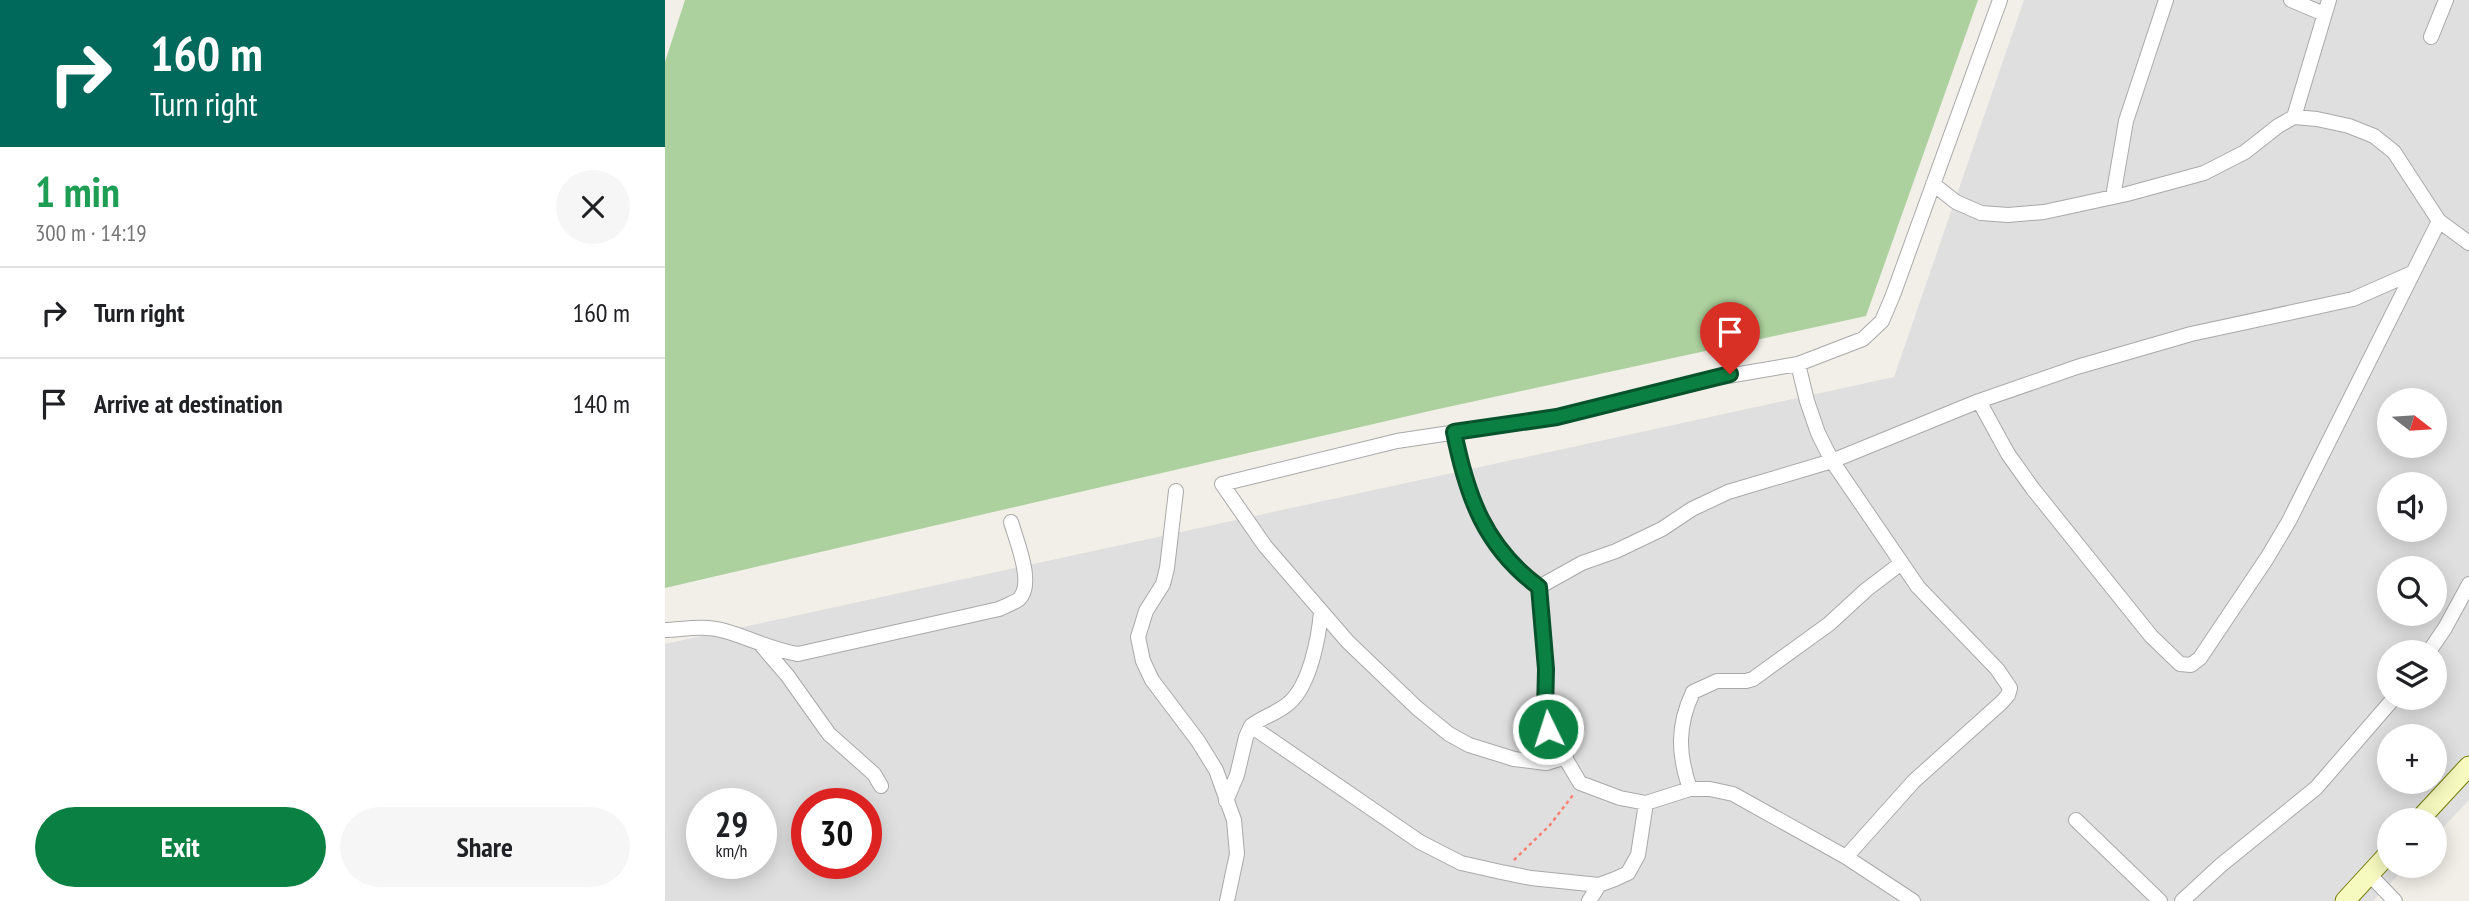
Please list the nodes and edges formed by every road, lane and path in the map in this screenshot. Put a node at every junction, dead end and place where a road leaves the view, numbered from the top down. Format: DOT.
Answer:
graph roads {
  1 [pos="2000,0"];
  2 [pos="2166,0"];
  3 [pos="2291,0"];
  4 [pos="2446,0"];
  5 [pos="2327,7"];
  6 [pos="2431,37"];
  7 [pos="2294,117"];
  8 [pos="1933,184"];
  9 [pos="2113,197"];
  10 [pos="2439,221"];
  11 [pos="2469,243"];
  12 [pos="2412,273"];
  13 [pos="1798,364"];
  14 [pos="1979,401"];
  15 [pos="1454,432"];
  16 [pos="1832,461"];
  17 [pos="1176,491"];
  18 [pos="1011,522"];
  19 [pos="1900,564"];
  20 [pos="2469,584"];
  21 [pos="1539,587"];
  22 [pos="1321,611"];
  23 [pos="665,630"];
  24 [pos="2437,640"];
  25 [pos="759,642"];
  26 [pos="2384,710"];
  27 [pos="1251,726"];
  28 [pos="1566,757"];
  29 [pos="2469,765"];
  30 [pos="1580,783"];
  31 [pos="881,786"];
  32 [pos="1691,789"];
  33 [pos="1226,801"];
  34 [pos="1646,803"];
  35 [pos="2430,808"];
  36 [pos="2076,820"];
  37 [pos="1846,858"];
  38 [pos="2377,866"];
  39 [pos="1501,872"];
  40 [pos="2369,874"];
  41 [pos="1599,885"];
  42 [pos="1906,899"];
  43 [pos="1227,901"];
  44 [pos="1589,901"];
  45 [pos="2160,901"];
  46 [pos="2182,901"];
  47 [pos="2346,901"];
  48 [pos="2395,901"];
  1 -- 8 [label="street"];
  2 -- 9 [label="street"];
  3 -- 5 [label="street"];
  4 -- 6 [label="street"];
  5 -- 7 [label="street"];
  7 -- 9 [label="street"];
  7 -- 10 [label="street"];
  8 -- 9 [label="street"];
  8 -- 13 [label="street"];
  10 -- 11 [label="street"];
  10 -- 12 [label="street"];
  12 -- 14 [label="street"];
  12 -- 14 [label="street"];
  13 -- 15 [label="street"];
  13 -- 16 [label="street"];
  14 -- 16 [label="street"];
  15 -- 21 [label="street"];
  15 -- 22 [label="street"];
  16 -- 19 [label="street"];
  16 -- 21 [label="street"];
  17 -- 33 [label="street"];
  18 -- 25 [label="street"];
  19 -- 32 [label="street"];
  19 -- 37 [label="street"];
  20 -- 24 [label="street"];
  21 -- 28 [label="street"];
  22 -- 27 [label="street"];
  22 -- 28 [label="street"];
  23 -- 25 [label="street"];
  25 -- 31 [label="street"];
  26 -- 46 [label="street"];
  27 -- 33 [label="street"];
  27 -- 39 [label="street"];
  28 -- 30 [label="street"];
  29 -- 35 [label="street"];
  30 -- 34 [label="street"];
  30 -- 39 [label="path"];
  32 -- 34 [label="street"];
  32 -- 37 [label="street"];
  33 -- 43 [label="street"];
  34 -- 41 [label="street"];
  36 -- 45 [label="street"];
  37 -- 42 [label="street"];
  38 -- 40 [label="street"];
  39 -- 41 [label="street"];
  40 -- 47 [label="street"];
  40 -- 48 [label="street"];
  41 -- 44 [label="street"];
}
